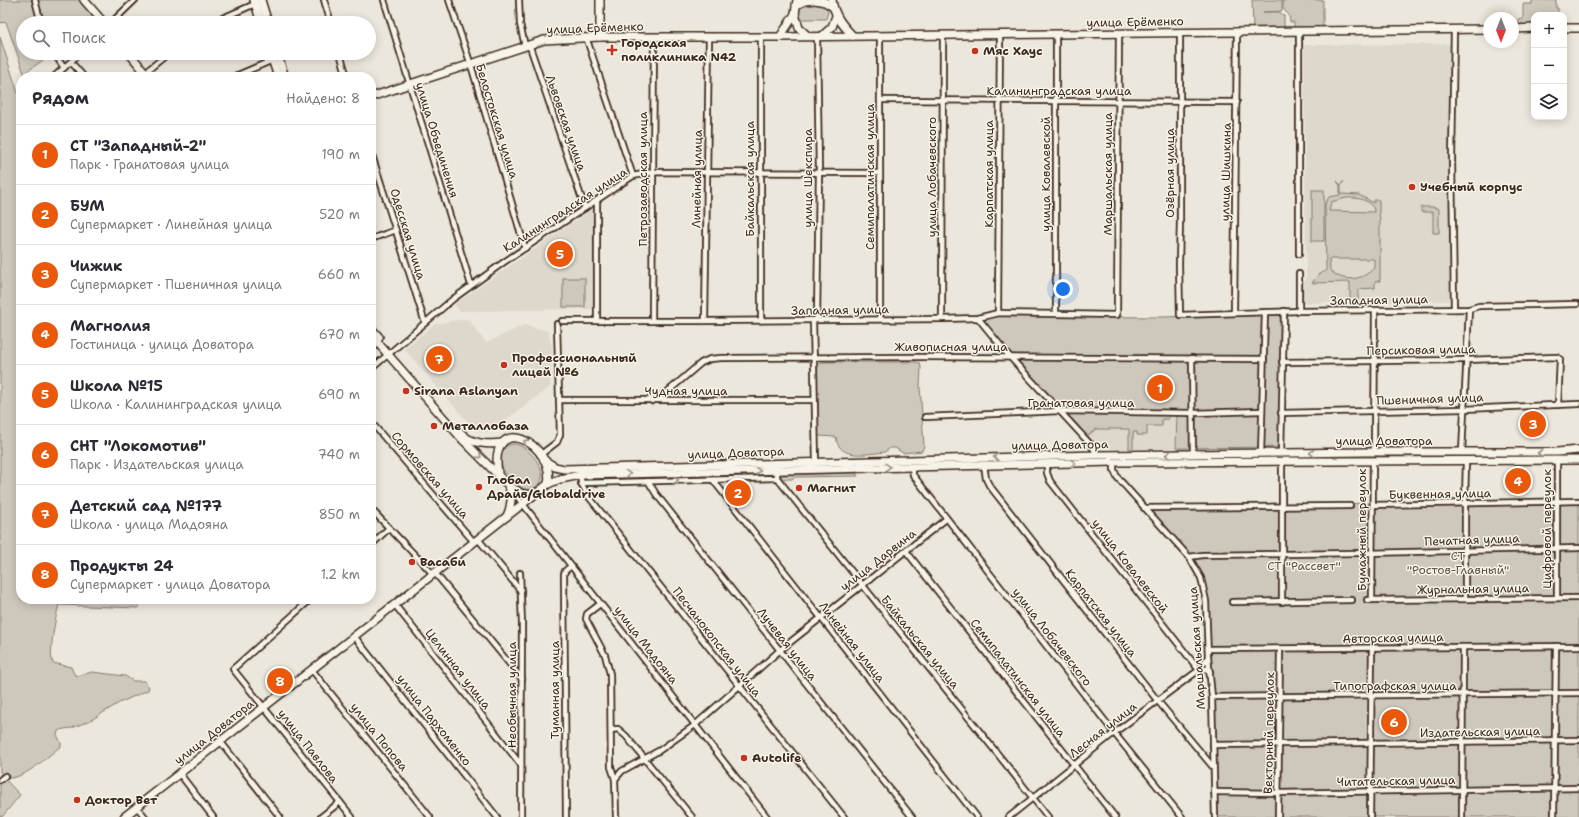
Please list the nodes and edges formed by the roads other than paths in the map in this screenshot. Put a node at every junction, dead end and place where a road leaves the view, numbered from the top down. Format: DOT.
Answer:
graph roads {
  1 [pos="35,0"];
  2 [pos="84,0"];
  3 [pos="89,0"];
  4 [pos="135,0"];
  5 [pos="324,0"];
  6 [pos="384,0"];
  7 [pos="449,0"];
  8 [pos="520,0"];
  9 [pos="600,0"];
  10 [pos="816,0"];
  11 [pos="257,1"];
  12 [pos="797,3"];
  13 [pos="832,4"];
  14 [pos="794,14"];
  15 [pos="39,16"];
  16 [pos="98,16"];
  17 [pos="104,16"];
  18 [pos="118,16"];
  19 [pos="226,16"];
  20 [pos="260,16"];
  21 [pos="264,16"];
  22 [pos="329,16"];
  23 [pos="836,16"];
  24 [pos="1519,28"];
  25 [pos="1531,28"];
  26 [pos="1567,28"];
  27 [pos="1579,28"];
  28 [pos="1454,29"];
  29 [pos="1483,29"];
  30 [pos="1237,31"];
  31 [pos="1299,31"];
  32 [pos="1180,32"];
  33 [pos="1119,33"];
  34 [pos="1000,34"];
  35 [pos="1056,34"];
  36 [pos="880,35"];
  37 [pos="943,35"];
  38 [pos="808,36"];
  39 [pos="819,36"];
  40 [pos="853,36"];
  41 [pos="586,37"];
  42 [pos="600,37"];
  43 [pos="654,37"];
  44 [pos="709,37"];
  45 [pos="761,37"];
  46 [pos="780,37"];
  47 [pos="527,45"];
  48 [pos="59,60"];
  49 [pos="136,60"];
  50 [pos="139,60"];
  51 [pos="162,60"];
  52 [pos="266,60"];
  53 [pos="273,60"];
  54 [pos="279,60"];
  55 [pos="342,60"];
  56 [pos="71,62"];
  57 [pos="471,65"];
  58 [pos="64,68"];
  59 [pos="60,72"];
  60 [pos="80,72"];
  61 [pos="148,72"];
  62 [pos="148,72"];
  63 [pos="150,72"];
  64 [pos="243,72"];
  65 [pos="276,72"];
  66 [pos="283,72"];
  67 [pos="346,72"];
  68 [pos="410,84"];
  69 [pos="376,96"];
  70 [pos="880,100"];
  71 [pos="942,100"];
  72 [pos="999,100"];
  73 [pos="1056,101"];
  74 [pos="1119,101"];
  75 [pos="1180,101"];
  76 [pos="1237,102"];
  77 [pos="376,168"];
  78 [pos="653,172"];
  79 [pos="707,172"];
  80 [pos="760,172"];
  81 [pos="818,172"];
  82 [pos="880,173"];
  83 [pos="633,176"];
  84 [pos="597,200"];
  85 [pos="584,208"];
  86 [pos="396,230"];
  87 [pos="376,237"];
  88 [pos="525,248"];
  89 [pos="1299,254"];
  90 [pos="1298,274"];
  91 [pos="471,285"];
  92 [pos="1577,304"];
  93 [pos="1454,309"];
  94 [pos="1468,309"];
  95 [pos="1284,311"];
  96 [pos="1299,311"];
  97 [pos="1375,311"];
  98 [pos="1234,312"];
  99 [pos="1265,312"];
  100 [pos="998,313"];
  101 [pos="1056,314"];
  102 [pos="1180,314"];
  103 [pos="1117,315"];
  104 [pos="978,318"];
  105 [pos="880,319"];
  106 [pos="942,319"];
  107 [pos="761,320"];
  108 [pos="815,320"];
  109 [pos="562,321"];
  110 [pos="597,321"];
  111 [pos="652,321"];
  112 [pos="705,321"];
  113 [pos="425,323"];
  114 [pos="557,324"];
  115 [pos="376,335"];
  116 [pos="376,339"];
  117 [pos="389,353"];
  118 [pos="813,356"];
  119 [pos="1010,358"];
  120 [pos="1192,358"];
  121 [pos="1264,359"];
  122 [pos="1466,360"];
  123 [pos="1374,361"];
  124 [pos="1282,362"];
  125 [pos="376,365"];
  126 [pos="559,400"];
  127 [pos="814,400"];
  128 [pos="652,401"];
  129 [pos="1558,404"];
  130 [pos="1579,404"];
  131 [pos="1464,409"];
  132 [pos="1060,411"];
  133 [pos="1261,411"];
  134 [pos="1374,411"];
  135 [pos="1193,413"];
  136 [pos="1281,413"];
  137 [pos="925,418"];
  138 [pos="376,428"];
  139 [pos="502,443"];
  140 [pos="1579,450"];
  141 [pos="1374,452"];
  142 [pos="1462,452"];
  143 [pos="1261,454"];
  144 [pos="1097,455"];
  145 [pos="1193,455"];
  146 [pos="1281,457"];
  147 [pos="542,458"];
  148 [pos="1373,460"];
  149 [pos="1466,460"];
  150 [pos="1557,460"];
  151 [pos="1579,460"];
  152 [pos="816,462"];
  153 [pos="1114,462"];
  154 [pos="1047,463"];
  155 [pos="984,464"];
  156 [pos="912,466"];
  157 [pos="777,470"];
  158 [pos="498,473"];
  159 [pos="777,478"];
  160 [pos="581,479"];
  161 [pos="713,480"];
  162 [pos="648,481"];
  163 [pos="548,484"];
  164 [pos="508,485"];
  165 [pos="537,493"];
  166 [pos="1558,501"];
  167 [pos="1579,501"];
  168 [pos="524,504"];
  169 [pos="1465,504"];
  170 [pos="1373,505"];
  171 [pos="1282,506"];
  172 [pos="1350,506"];
  173 [pos="1144,508"];
  174 [pos="376,514"];
  175 [pos="506,517"];
  176 [pos="946,519"];
  177 [pos="389,528"];
  178 [pos="376,540"];
  179 [pos="476,540"];
  180 [pos="1558,548"];
  181 [pos="1579,548"];
  182 [pos="1465,550"];
  183 [pos="906,551"];
  184 [pos="1359,553"];
  185 [pos="1366,553"];
  186 [pos="1372,553"];
  187 [pos="1282,554"];
  188 [pos="1189,557"];
  189 [pos="571,566"];
  190 [pos="520,573"];
  191 [pos="434,574"];
  192 [pos="862,585"];
  193 [pos="521,591"];
  194 [pos="1557,598"];
  195 [pos="1579,598"];
  196 [pos="1465,599"];
  197 [pos="1352,600"];
  198 [pos="1369,600"];
  199 [pos="1232,602"];
  200 [pos="1282,602"];
  201 [pos="305,604"];
  202 [pos="600,604"];
  203 [pos="395,605"];
  204 [pos="821,618"];
  205 [pos="354,636"];
  206 [pos="1556,646"];
  207 [pos="1579,646"];
  208 [pos="1463,647"];
  209 [pos="1208,649"];
  210 [pos="1280,649"];
  211 [pos="1372,649"];
  212 [pos="780,651"];
  213 [pos="1208,657"];
  214 [pos="312,670"];
  215 [pos="1199,670"];
  216 [pos="1210,672"];
  217 [pos="522,679"];
  218 [pos="739,686"];
  219 [pos="1579,693"];
  220 [pos="1556,694"];
  221 [pos="1463,695"];
  222 [pos="1212,696"];
  223 [pos="1371,696"];
  224 [pos="1279,697"];
  225 [pos="1157,700"];
  226 [pos="264,706"];
  227 [pos="695,725"];
  228 [pos="611,730"];
  229 [pos="1114,733"];
  230 [pos="220,740"];
  231 [pos="1555,740"];
  232 [pos="1579,740"];
  233 [pos="1463,742"];
  234 [pos="1371,743"];
  235 [pos="1213,745"];
  236 [pos="1279,745"];
  237 [pos="646,758"];
  238 [pos="521,764"];
  239 [pos="1073,765"];
  240 [pos="1214,768"];
  241 [pos="179,773"];
  242 [pos="5,776"];
  243 [pos="614,779"];
  244 [pos="0,780"];
  245 [pos="1554,788"];
  246 [pos="1579,788"];
  247 [pos="1462,790"];
  248 [pos="1214,792"];
  249 [pos="1370,792"];
  250 [pos="1278,793"];
  251 [pos="1033,798"];
  252 [pos="340,802"];
  253 [pos="137,807"];
  254 [pos="617,816"];
  255 [pos="124,817"];
  256 [pos="145,817"];
  257 [pos="213,817"];
  258 [pos="280,817"];
  259 [pos="321,817"];
  260 [pos="352,817"];
  261 [pos="430,817"];
  262 [pos="497,817"];
  263 [pos="521,817"];
  264 [pos="566,817"];
  265 [pos="692,817"];
  266 [pos="767,817"];
  267 [pos="844,817"];
  268 [pos="912,817"];
  269 [pos="977,817"];
  270 [pos="1009,817"];
  271 [pos="1048,817"];
  272 [pos="1115,817"];
  273 [pos="1182,817"];
  274 [pos="1215,817"];
  275 [pos="1278,817"];
  276 [pos="1370,817"];
  277 [pos="1462,817"];
  278 [pos="1554,817"];
  1 -- 15 [label="street"];
  2 -- 16 [label="main road"];
  3 -- 17 [label="main road"];
  4 -- 18 [label="street"];
  5 -- 22 [label="street"];
  6 -- 68 [label="street, улица Объединения"];
  7 -- 57 [label="street, Белостокская улица"];
  8 -- 47 [label="street"];
  9 -- 42 [label="main road"];
  10 -- 12 [label="main road"];
  10 -- 13 [label="main road"];
  11 -- 19 [label="street"];
  11 -- 20 [label="main road"];
  11 -- 21 [label="main road"];
  12 -- 14 [label="main road"];
  13 -- 23 [label="main road"];
  14 -- 38 [label="main road"];
  14 -- 46 [label="main road"];
  23 -- 39 [label="main road"];
  23 -- 40 [label="main road"];
  24 -- 25 [label="main road"];
  26 -- 27 [label="main road"];
  28 -- 29 [label="main road, улица Ерёменко"];
  28 -- 31 [label="main road, улица Ерёменко"];
  28 -- 93 [label="street"];
  30 -- 31 [label="main road, улица Ерёменко"];
  30 -- 32 [label="main road, улица Ерёменко"];
  30 -- 76 [label="street, улица Шишкина"];
  31 -- 89 [label="street"];
  32 -- 33 [label="main road, улица Ерёменко"];
  32 -- 75 [label="street, Озёрная улица"];
  33 -- 35 [label="main road, улица Ерёменко"];
  33 -- 74 [label="street, Маршальская улица"];
  34 -- 35 [label="main road, улица Ерёменко"];
  34 -- 37 [label="main road, улица Ерёменко"];
  34 -- 72 [label="street, Карпатская улица"];
  35 -- 73 [label="street, улица Ковалевской"];
  36 -- 37 [label="main road, улица Ерёменко"];
  36 -- 40 [label="main road, улица Ерёменко"];
  36 -- 70 [label="street, Семипалатинская улица"];
  37 -- 71 [label="street, улица Лобачевского"];
  38 -- 39 [label="main road, улица Ерёменко"];
  38 -- 46 [label="main road, улица Ерёменко"];
  39 -- 40 [label="main road, улица Ерёменко"];
  39 -- 81 [label="street, улица Шекспира"];
  41 -- 42 [label="main road, улица Ерёменко"];
  41 -- 47 [label="main road, улица Ерёменко"];
  41 -- 83 [label="street, Петрозаводская улица"];
  42 -- 43 [label="main road, улица Ерёменко"];
  43 -- 44 [label="main road, улица Ерёменко"];
  43 -- 78 [label="street, Петрозаводская улица"];
  44 -- 45 [label="main road, улица Ерёменко"];
  44 -- 79 [label="street, Линейная улица"];
  45 -- 46 [label="main road, улица Ерёменко"];
  45 -- 80 [label="street, Байкальская улица"];
  47 -- 57 [label="main road, улица Ерёменко"];
  47 -- 85 [label="street, Львовская улица"];
  48 -- 58 [label="street"];
  49 -- 61 [label="main road"];
  50 -- 62 [label="main road"];
  51 -- 63 [label="street"];
  52 -- 64 [label="street"];
  53 -- 65 [label="main road"];
  54 -- 66 [label="main road"];
  55 -- 67 [label="street"];
  56 -- 58 [label="street"];
  56 -- 60 [label="street"];
  57 -- 68 [label="main road, улица Ерёменко"];
  57 -- 88 [label="street, Белостокская улица"];
  58 -- 59 [label="street"];
  68 -- 69 [label="main road, улица Ерёменко"];
  68 -- 91 [label="street, улица Объединения"];
  70 -- 71 [label="street, Калининградская улица"];
  70 -- 82 [label="street, Семипалатинская улица"];
  71 -- 72 [label="street, Калининградская улица"];
  71 -- 106 [label="street, улица Лобачевского"];
  72 -- 73 [label="street, Калининградская улица"];
  72 -- 100 [label="street, Карпатская улица"];
  73 -- 74 [label="street, Калининградская улица"];
  73 -- 101 [label="street, улица Ковалевской"];
  74 -- 75 [label="street, Калининградская улица"];
  74 -- 103 [label="street, Маршальская улица"];
  75 -- 76 [label="street, Калининградская улица"];
  75 -- 102 [label="street, Озёрная улица"];
  76 -- 98 [label="street, улица Шишкина"];
  77 -- 86 [label="street, Одесская улица"];
  78 -- 79 [label="street, Калининградская улица"];
  78 -- 83 [label="street, Калининградская улица"];
  78 -- 111 [label="street, Петрозаводская улица"];
  79 -- 80 [label="street, Калининградская улица"];
  79 -- 112 [label="street, Линейная улица"];
  80 -- 81 [label="street, Калининградская улица"];
  80 -- 107 [label="street, Байкальская улица"];
  81 -- 82 [label="street, Калининградская улица"];
  81 -- 108 [label="street, улица Шекспира"];
  82 -- 105 [label="street, Семипалатинская улица"];
  83 -- 84 [label="street, Калининградская улица"];
  84 -- 85 [label="street, Калининградская улица"];
  84 -- 110 [label="street"];
  85 -- 88 [label="street, Калининградская улица"];
  86 -- 87 [label="street"];
  86 -- 113 [label="street, Одесская улица"];
  88 -- 91 [label="street, Калининградская улица"];
  90 -- 96 [label="street"];
  91 -- 113 [label="street, Калининградская улица"];
  92 -- 94 [label="street, Западная улица"];
  93 -- 94 [label="street, Западная улица"];
  93 -- 97 [label="street, Западная улица"];
  94 -- 122 [label="street"];
  95 -- 96 [label="street, Западная улица"];
  95 -- 99 [label="street, Западная улица"];
  95 -- 124 [label="street"];
  96 -- 97 [label="street, Западная улица"];
  97 -- 123 [label="street"];
  98 -- 99 [label="street, Западная улица"];
  98 -- 102 [label="street, Западная улица"];
  99 -- 121 [label="street"];
  100 -- 101 [label="street, Западная улица"];
  100 -- 104 [label="street, Западная улица"];
  101 -- 103 [label="street, Западная улица"];
  104 -- 106 [label="street, Западная улица"];
  104 -- 119 [label="street"];
  105 -- 106 [label="street, Западная улица"];
  105 -- 108 [label="street, Западная улица"];
  107 -- 108 [label="street, Западная улица"];
  107 -- 112 [label="street, Западная улица"];
  108 -- 118 [label="street, улица Шекспира"];
  109 -- 110 [label="street, Западная улица"];
  110 -- 111 [label="street, Западная улица"];
  111 -- 112 [label="street, Западная улица"];
  113 -- 117 [label="street, Калининградская улица"];
  114 -- 126 [label="street"];
  115 -- 117 [label="main road"];
  116 -- 117 [label="main road"];
  117 -- 125 [label="street, Калининградская улица"];
  117 -- 139 [label="main road"];
  117 -- 158 [label="main road, one-way"];
  118 -- 119 [label="street, Живописная улица"];
  118 -- 127 [label="street, улица Шекспира"];
  118 -- 128 [label="street, Живописная улица"];
  119 -- 120 [label="street, Живописная улица"];
  119 -- 132 [label="street"];
  120 -- 121 [label="street, Живописная улица"];
  120 -- 135 [label="street"];
  121 -- 133 [label="street"];
  122 -- 123 [label="street, Персиковая улица"];
  122 -- 129 [label="street, Персиковая улица"];
  122 -- 131 [label="street"];
  123 -- 124 [label="street, Персиковая улица"];
  123 -- 134 [label="street"];
  124 -- 136 [label="street"];
  126 -- 128 [label="street, Чудная улица"];
  126 -- 147 [label="street"];
  127 -- 128 [label="street, Чудная улица"];
  127 -- 152 [label="street, улица Шекспира"];
  129 -- 130 [label="street, Пшеничная улица"];
  129 -- 131 [label="street, Пшеничная улица"];
  131 -- 134 [label="street, Пшеничная улица"];
  131 -- 142 [label="street"];
  132 -- 135 [label="street, Гранатовая улица"];
  132 -- 137 [label="street, Гранатовая улица"];
  132 -- 144 [label="street"];
  133 -- 135 [label="street, Гранатовая улица"];
  133 -- 143 [label="street"];
  134 -- 136 [label="street, Пшеничная улица"];
  134 -- 141 [label="street"];
  135 -- 145 [label="street"];
  136 -- 146 [label="street"];
  138 -- 179 [label="street, Сормовская улица"];
  147 -- 139 [label="main road, one-way"];
  139 -- 158 [label="main road"];
  140 -- 142 [label="main road, улица Доватора, one-way"];
  141 -- 142 [label="main road, улица Доватора"];
  141 -- 146 [label="main road, улица Доватора, one-way"];
  143 -- 145 [label="main road, улица Доватора"];
  143 -- 146 [label="main road, улица Доватора"];
  145 -- 144 [label="main road, улица Доватора, one-way"];
  144 -- 152 [label="main road, улица Доватора, one-way"];
  146 -- 148 [label="main road, улица Доватора"];
  146 -- 153 [label="main road, улица Доватора"];
  146 -- 171 [label="street"];
  147 -- 152 [label="main road, улица Доватора"];
  147 -- 163 [label="main road"];
  148 -- 149 [label="main road, улица Доватора"];
  148 -- 170 [label="street, Бумажный переулок"];
  149 -- 150 [label="main road, улица Доватора"];
  149 -- 169 [label="street"];
  150 -- 151 [label="main road, улица Доватора"];
  150 -- 166 [label="street, Цифровой переулок"];
  154 -- 153 [label="main road, улица Доватора, one-way"];
  153 -- 173 [label="street, Маршальская улица"];
  154 -- 155 [label="main road, улица Доватора"];
  154 -- 215 [label="street, улица Ковалевской"];
  155 -- 156 [label="main road, улица Доватора"];
  155 -- 225 [label="street, Карпатская улица"];
  157 -- 156 [label="main road, улица Доватора, one-way"];
  156 -- 176 [label="street, улица Лобачевского"];
  157 -- 159 [label="street, улица Доватора"];
  160 -- 157 [label="main road, улица Доватора, one-way"];
  158 -- 164 [label="main road"];
  159 -- 161 [label="street, улица Доватора"];
  159 -- 192 [label="street, Байкальская улица"];
  160 -- 162 [label="street, улица Доватора"];
  160 -- 163 [label="main road, улица Доватора"];
  160 -- 218 [label="street, Песчанокопская улица"];
  162 -- 161 [label="street, улица Доватора, one-way"];
  161 -- 204 [label="street, Линейная улица"];
  162 -- 212 [label="street, Лучевая улица"];
  163 -- 165 [label="main road"];
  164 -- 165 [label="main road"];
  164 -- 168 [label="street, улица Мадояна"];
  164 -- 175 [label="main road"];
  165 -- 168 [label="main road, улица Доватора"];
  166 -- 167 [label="street, Буквенная улица"];
  166 -- 169 [label="street, Буквенная улица"];
  166 -- 180 [label="street, Цифровой переулок"];
  168 -- 175 [label="main road, улица Доватора"];
  168 -- 189 [label="street, улица Мадояна"];
  169 -- 170 [label="street, Буквенная улица"];
  169 -- 182 [label="street"];
  170 -- 186 [label="street, Бумажный переулок"];
  171 -- 172 [label="street"];
  171 -- 173 [label="street"];
  171 -- 187 [label="street"];
  173 -- 188 [label="street, Маршальская улица"];
  174 -- 177 [label="street"];
  175 -- 179 [label="main road, улица Доватора"];
  176 -- 183 [label="street, улица Дарвина"];
  176 -- 229 [label="street, улица Лобачевского"];
  177 -- 178 [label="street"];
  177 -- 191 [label="street"];
  179 -- 191 [label="main road, улица Доватора"];
  179 -- 193 [label="street, Сормовская улица"];
  180 -- 181 [label="street, Печатная улица"];
  180 -- 182 [label="street, Печатная улица"];
  180 -- 194 [label="street, Цифровой переулок"];
  182 -- 186 [label="street, Печатная улица"];
  182 -- 196 [label="street"];
  183 -- 192 [label="street, улица Дарвина"];
  183 -- 239 [label="street, Семипалатинская улица"];
  184 -- 187 [label="street"];
  185 -- 186 [label="street, Печатная улица"];
  186 -- 198 [label="street, Бумажный переулок"];
  187 -- 188 [label="street"];
  187 -- 200 [label="street"];
  188 -- 209 [label="street, Маршальская улица"];
  189 -- 202 [label="street, улица Мадояна"];
  189 -- 264 [label="street, Туманная улица"];
  190 -- 193 [label="street, Необычная улица"];
  191 -- 203 [label="main road, улица Доватора"];
  191 -- 217 [label="street"];
  192 -- 204 [label="street, улица Дарвина"];
  192 -- 251 [label="street, Байкальская улица"];
  193 -- 217 [label="street, Необычная улица"];
  194 -- 195 [label="street, Журнальная улица"];
  194 -- 196 [label="street, Журнальная улица"];
  196 -- 198 [label="street, Журнальная улица"];
  197 -- 200 [label="street"];
  199 -- 200 [label="street"];
  201 -- 226 [label="street, улица Павлова"];
  202 -- 227 [label="street, улица Мадояна"];
  202 -- 228 [label="street"];
  203 -- 205 [label="main road, улица Доватора"];
  203 -- 238 [label="street, Целинная улица"];
  204 -- 212 [label="street, улица Дарвина"];
  204 -- 269 [label="street, Линейная улица"];
  205 -- 214 [label="main road, улица Доватора"];
  205 -- 262 [label="street, улица Пархоменко"];
  206 -- 207 [label="street, Авторская улица"];
  206 -- 208 [label="street, Авторская улица"];
  206 -- 220 [label="street"];
  208 -- 211 [label="street, Авторская улица"];
  208 -- 221 [label="street"];
  209 -- 210 [label="street, Авторская улица"];
  209 -- 213 [label="street, Маршальская улица"];
  210 -- 211 [label="street, Авторская улица"];
  210 -- 224 [label="street, Векторный переулок"];
  211 -- 223 [label="street"];
  212 -- 218 [label="street, улица Дарвина"];
  212 -- 268 [label="street, Лучевая улица"];
  213 -- 215 [label="street, Лесная улица"];
  213 -- 216 [label="street, Маршальская улица"];
  214 -- 226 [label="main road, улица Доватора"];
  214 -- 261 [label="street, улица Попова"];
  215 -- 216 [label="street"];
  215 -- 225 [label="street, Лесная улица"];
  216 -- 222 [label="street, Маршальская улица"];
  217 -- 238 [label="street, Необычная улица"];
  218 -- 227 [label="street, улица Дарвина"];
  218 -- 267 [label="street, Песчанокопская улица"];
  219 -- 220 [label="street, Типографская улица"];
  220 -- 221 [label="street, Типографская улица"];
  220 -- 231 [label="street"];
  221 -- 223 [label="street, Типографская улица"];
  221 -- 233 [label="street"];
  222 -- 224 [label="street, Типографская улица"];
  222 -- 235 [label="street, Маршальская улица"];
  223 -- 224 [label="street, Типографская улица"];
  223 -- 234 [label="street"];
  224 -- 236 [label="street, Векторный переулок"];
  225 -- 229 [label="street, Лесная улица"];
  225 -- 240 [label="street, Карпатская улица"];
  226 -- 230 [label="main road, улица Доватора"];
  226 -- 252 [label="street, улица Павлова"];
  227 -- 237 [label="street, улица Дарвина"];
  227 -- 266 [label="street, улица Мадояна"];
  228 -- 237 [label="street"];
  228 -- 243 [label="street"];
  229 -- 239 [label="street, Лесная улица"];
  229 -- 273 [label="street, улица Лобачевского"];
  230 -- 241 [label="main road, улица Доватора"];
  230 -- 258 [label="street"];
  231 -- 232 [label="street, Издательская улица"];
  231 -- 233 [label="street, Издательская улица"];
  231 -- 245 [label="street"];
  233 -- 234 [label="street, Издательская улица"];
  233 -- 247 [label="street"];
  234 -- 236 [label="street, Издательская улица"];
  234 -- 249 [label="street"];
  235 -- 236 [label="street, Издательская улица"];
  235 -- 240 [label="street, Маршальская улица"];
  236 -- 250 [label="street, Векторный переулок"];
  237 -- 243 [label="street, улица Дарвина"];
  237 -- 265 [label="street"];
  238 -- 263 [label="street, Необычная улица"];
  239 -- 251 [label="street, Лесная улица"];
  239 -- 272 [label="street, Семипалатинская улица"];
  240 -- 248 [label="street, Маршальская улица"];
  241 -- 253 [label="main road, улица Доватора"];
  241 -- 257 [label="street"];
  242 -- 244 [label="street"];
  243 -- 254 [label="street"];
  245 -- 246 [label="street, Читательская улица"];
  245 -- 247 [label="street, Читательская улица"];
  245 -- 278 [label="street"];
  247 -- 249 [label="street, Читательская улица"];
  247 -- 277 [label="street"];
  248 -- 250 [label="street, Читательская улица"];
  248 -- 274 [label="street, Маршальская улица"];
  249 -- 250 [label="street, Читательская улица"];
  249 -- 276 [label="street"];
  250 -- 275 [label="street, Векторный переулок"];
  251 -- 270 [label="street, Лесная улица"];
  251 -- 271 [label="street, Байкальская улица"];
  252 -- 259 [label="street"];
  252 -- 260 [label="street, улица Павлова"];
  253 -- 255 [label="main road, улица Доватора"];
  253 -- 256 [label="street"];
}
